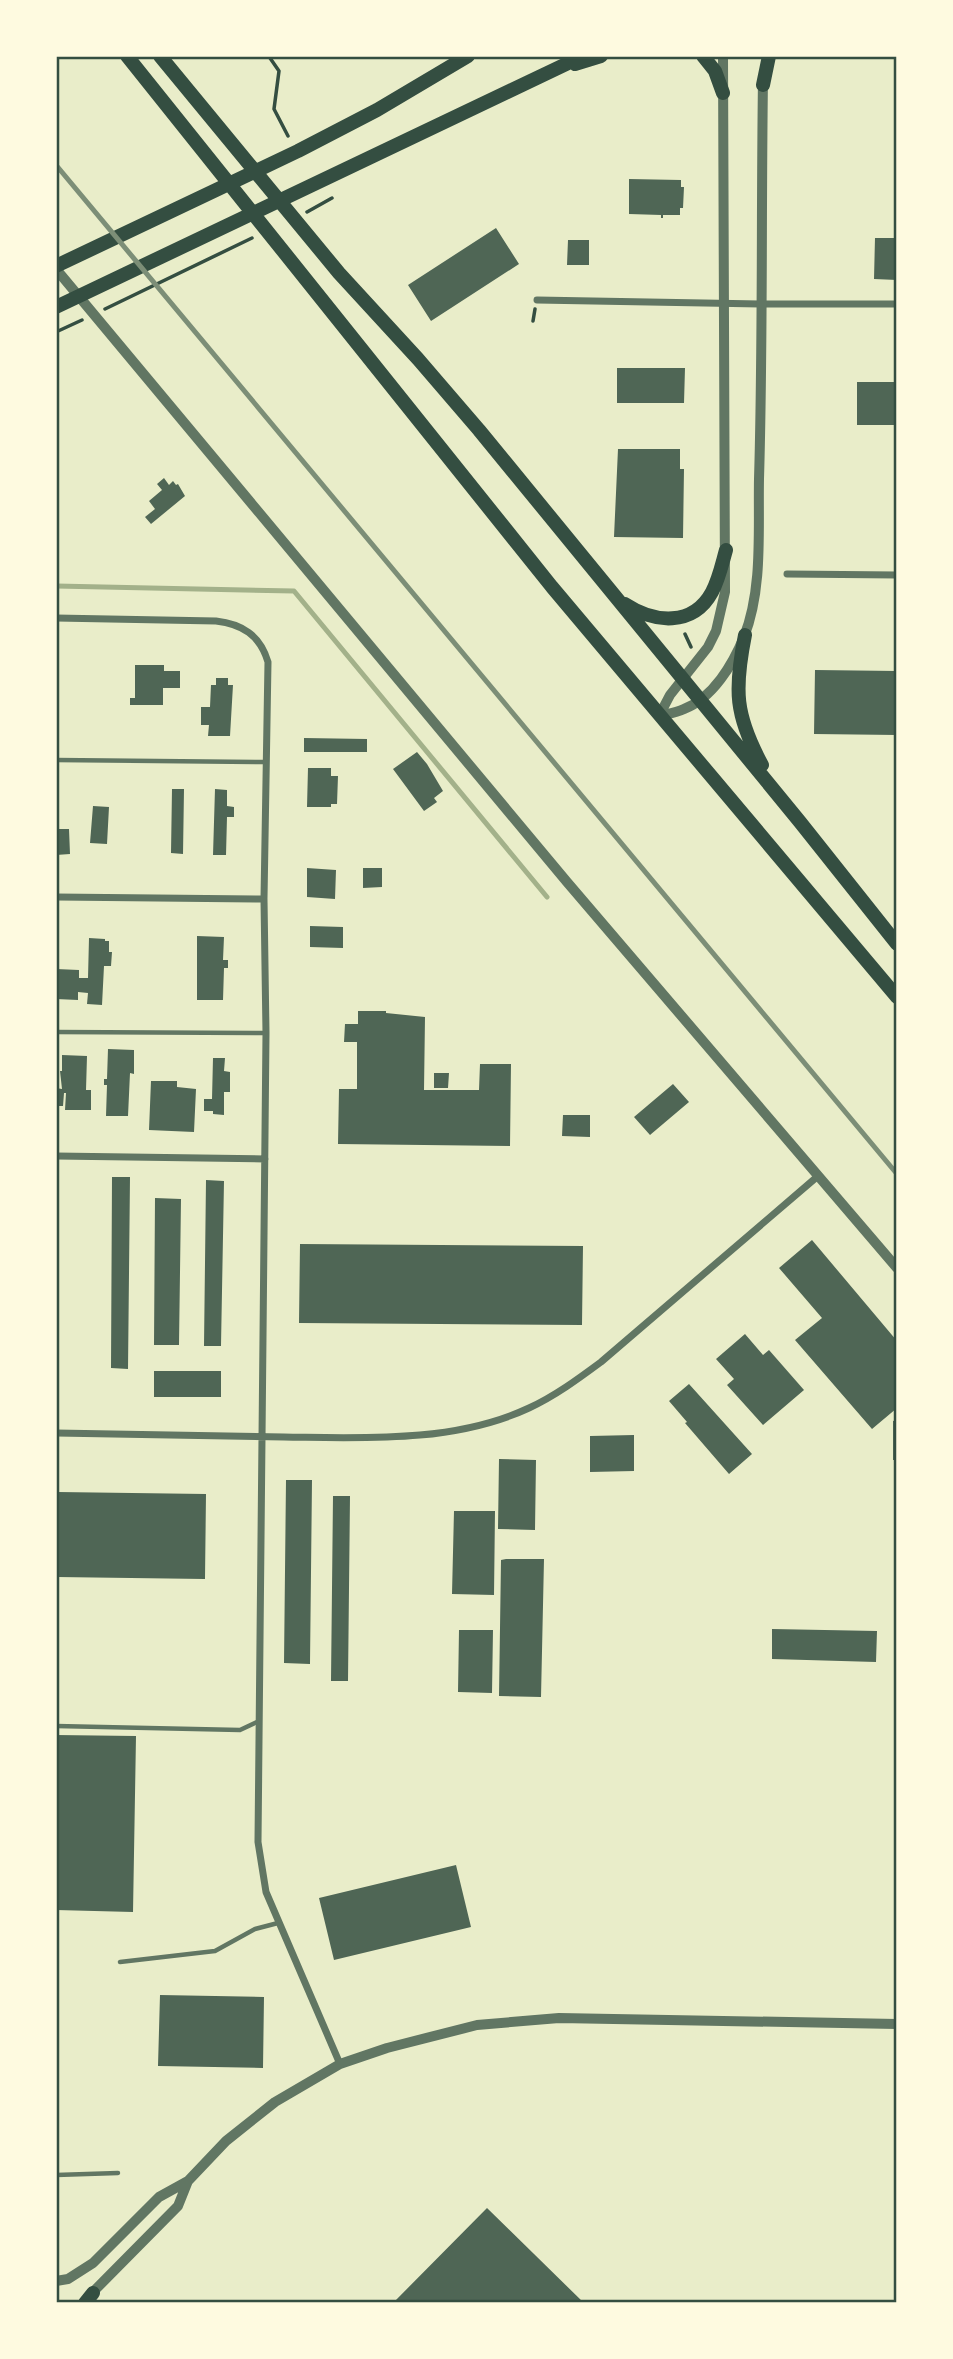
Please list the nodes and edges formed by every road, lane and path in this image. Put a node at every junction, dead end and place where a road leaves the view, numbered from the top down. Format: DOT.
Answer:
graph roads {
  1 [pos="127,56"];
  2 [pos="160,56"];
  3 [pos="468,56"];
  4 [pos="583,56"];
  5 [pos="601,56"];
  6 [pos="704,56"];
  7 [pos="723,56"];
  8 [pos="763,56"];
  9 [pos="769,56"];
  10 [pos="270,58"];
  11 [pos="544,74"];
  12 [pos="762,85"];
  13 [pos="723,93"];
  14 [pos="290,136"];
  15 [pos="332,198"];
  16 [pos="297,217"];
  17 [pos="260,235"];
  18 [pos="56,268"];
  19 [pos="537,300"];
  20 [pos="724,304"];
  21 [pos="760,304"];
  22 [pos="897,304"];
  23 [pos="56,307"];
  24 [pos="97,313"];
  25 [pos="85,319"];
  26 [pos="56,332"];
  27 [pos="726,550"];
  28 [pos="787,574"];
  29 [pos="897,575"];
  30 [pos="617,599"];
  31 [pos="56,618"];
  32 [pos="685,634"];
  33 [pos="745,635"];
  34 [pos="692,649"];
  35 [pos="682,679"];
  36 [pos="700,700"];
  37 [pos="659,716"];
  38 [pos="56,760"];
  39 [pos="267,762"];
  40 [pos="777,794"];
  41 [pos="56,897"];
  42 [pos="264,898"];
  43 [pos="897,944"];
  44 [pos="897,997"];
  45 [pos="56,1031"];
  46 [pos="266,1033"];
  47 [pos="56,1156"];
  48 [pos="265,1159"];
  49 [pos="818,1176"];
  50 [pos="897,1268"];
  51 [pos="56,1433"];
  52 [pos="263,1437"];
  53 [pos="260,1720"];
  54 [pos="56,1726"];
  55 [pos="278,1923"];
  56 [pos="120,1962"];
  57 [pos="897,2024"];
  58 [pos="340,2064"];
  59 [pos="118,2173"];
  60 [pos="56,2175"];
  61 [pos="188,2181"];
  62 [pos="56,2281"];
  63 [pos="87,2300"];
  1 -- 37 [label="main road"];
  2 -- 30 [label="main road"];
  3 -- 18 [label="main road"];
  4 -- 11 [label="main road"];
  5 -- 11 [label="main road"];
  6 -- 13 [label="main road"];
  7 -- 13 [label="street"];
  8 -- 12 [label="street"];
  9 -- 12 [label="main road"];
  10 -- 14 [label="path"];
  11 -- 23 [label="main road"];
  12 -- 21 [label="street"];
  13 -- 20 [label="street"];
  15 -- 16 [label="path"];
  17 -- 24 [label="path"];
  18 -- 49 [label="street"];
  19 -- 20 [label="street"];
  20 -- 21 [label="street"];
  20 -- 27 [label="street"];
  21 -- 22 [label="street"];
  21 -- 33 [label="street"];
  25 -- 26 [label="path"];
  27 -- 30 [label="main road"];
  27 -- 35 [label="street"];
  28 -- 29 [label="street"];
  30 -- 35 [label="main road"];
  31 -- 39 [label="street"];
  32 -- 34 [label="path"];
  33 -- 36 [label="street"];
  33 -- 40 [label="main road"];
  35 -- 36 [label="main road"];
  35 -- 37 [label="street"];
  36 -- 37 [label="street"];
  36 -- 40 [label="main road"];
  37 -- 44 [label="main road"];
  38 -- 39 [label="lane"];
  39 -- 42 [label="street"];
  40 -- 43 [label="main road"];
  41 -- 42 [label="street"];
  42 -- 46 [label="street"];
  45 -- 46 [label="lane"];
  46 -- 48 [label="street"];
  47 -- 48 [label="street"];
  48 -- 52 [label="street"];
  49 -- 50 [label="street"];
  49 -- 52 [label="street"];
  51 -- 52 [label="street"];
  52 -- 53 [label="street"];
  53 -- 54 [label="lane"];
  53 -- 55 [label="street"];
  55 -- 56 [label="lane"];
  55 -- 58 [label="street"];
  57 -- 58 [label="street"];
  58 -- 61 [label="street"];
  59 -- 60 [label="lane"];
  61 -- 62 [label="street"];
  61 -- 63 [label="street"];
}
